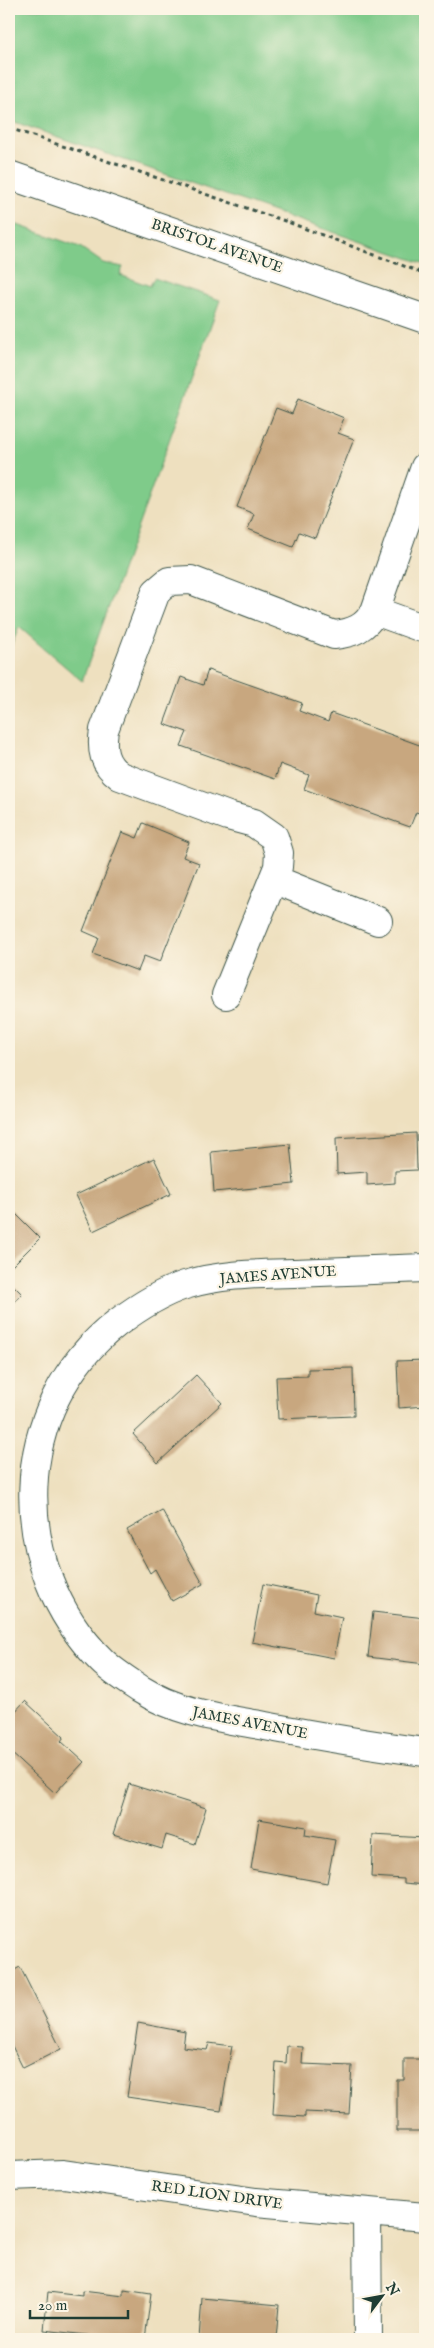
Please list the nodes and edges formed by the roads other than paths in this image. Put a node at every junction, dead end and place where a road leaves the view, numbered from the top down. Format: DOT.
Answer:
graph roads {
  1 [pos="9,174"];
  2 [pos="425,319"];
  3 [pos="425,467"];
  4 [pos="375,611"];
  5 [pos="425,629"];
  6 [pos="273,879"];
  7 [pos="378,920"];
  8 [pos="226,996"];
  9 [pos="425,1268"];
  10 [pos="425,1752"];
  11 [pos="9,2176"];
  12 [pos="367,2213"];
  13 [pos="425,2216"];
  14 [pos="368,2339"];
  1 -- 2 [label="street, BRISTOL AVENUE"];
  3 -- 4 [label="street"];
  4 -- 5 [label="street"];
  4 -- 6 [label="street"];
  6 -- 7 [label="street"];
  6 -- 8 [label="street"];
  9 -- 10 [label="street, JAMES AVENUE"];
  11 -- 12 [label="street, RED LION DRIVE"];
  12 -- 13 [label="street, RED LION DRIVE"];
  12 -- 14 [label="street"];
}
